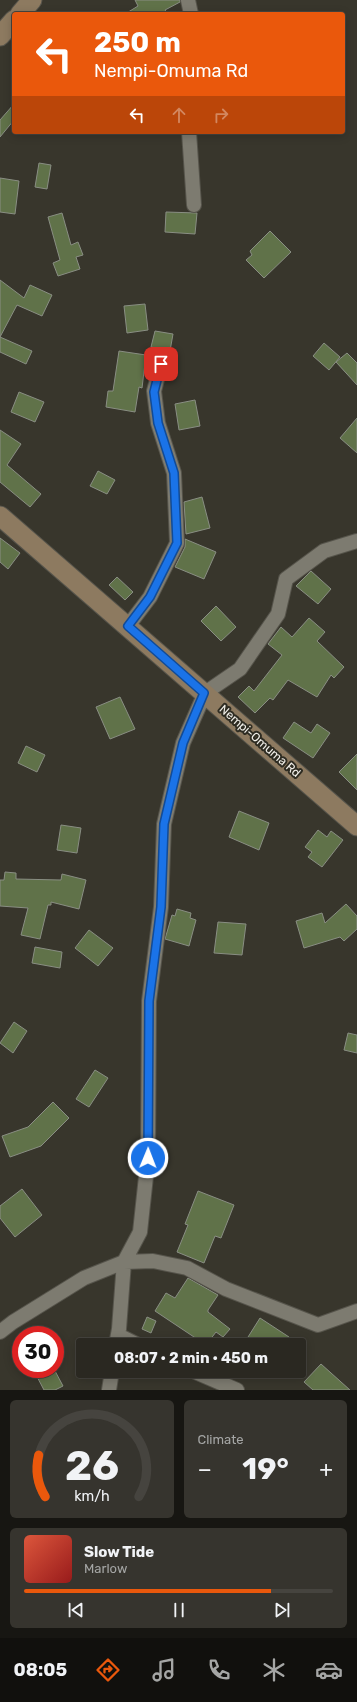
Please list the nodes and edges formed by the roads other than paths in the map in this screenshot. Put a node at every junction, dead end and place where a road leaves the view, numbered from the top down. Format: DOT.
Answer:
graph roads {
  1 [pos="32,0"];
  2 [pos="188,0"];
  3 [pos="22,12"];
  4 [pos="191,12"];
  5 [pos="12,22"];
  6 [pos="0,36"];
  7 [pos="189,134"];
  8 [pos="194,205"];
  9 [pos="161,364"];
  10 [pos="0,516"];
  11 [pos="357,541"];
  12 [pos="128,626"];
  13 [pos="204,693"];
  14 [pos="357,826"];
  15 [pos="124,1262"];
  16 [pos="357,1311"];
  17 [pos="0,1332"];
  18 [pos="117,1338"];
  19 [pos="111,1378"];
  20 [pos="209,1378"];
  21 [pos="108,1390"];
  22 [pos="237,1390"];
  1 -- 3 [label="street"];
  2 -- 4 [label="street"];
  5 -- 6 [label="street"];
  7 -- 8 [label="street"];
  9 -- 12 [label="street"];
  10 -- 12 [label="street, Nempi-Omuma Rd"];
  11 -- 13 [label="street"];
  12 -- 13 [label="street, Nempi-Omuma Rd"];
  13 -- 14 [label="street, Nempi-Omuma Rd"];
  13 -- 15 [label="street"];
  15 -- 16 [label="street"];
  15 -- 17 [label="street"];
  15 -- 18 [label="street"];
  19 -- 21 [label="street"];
  20 -- 22 [label="street"];
}
